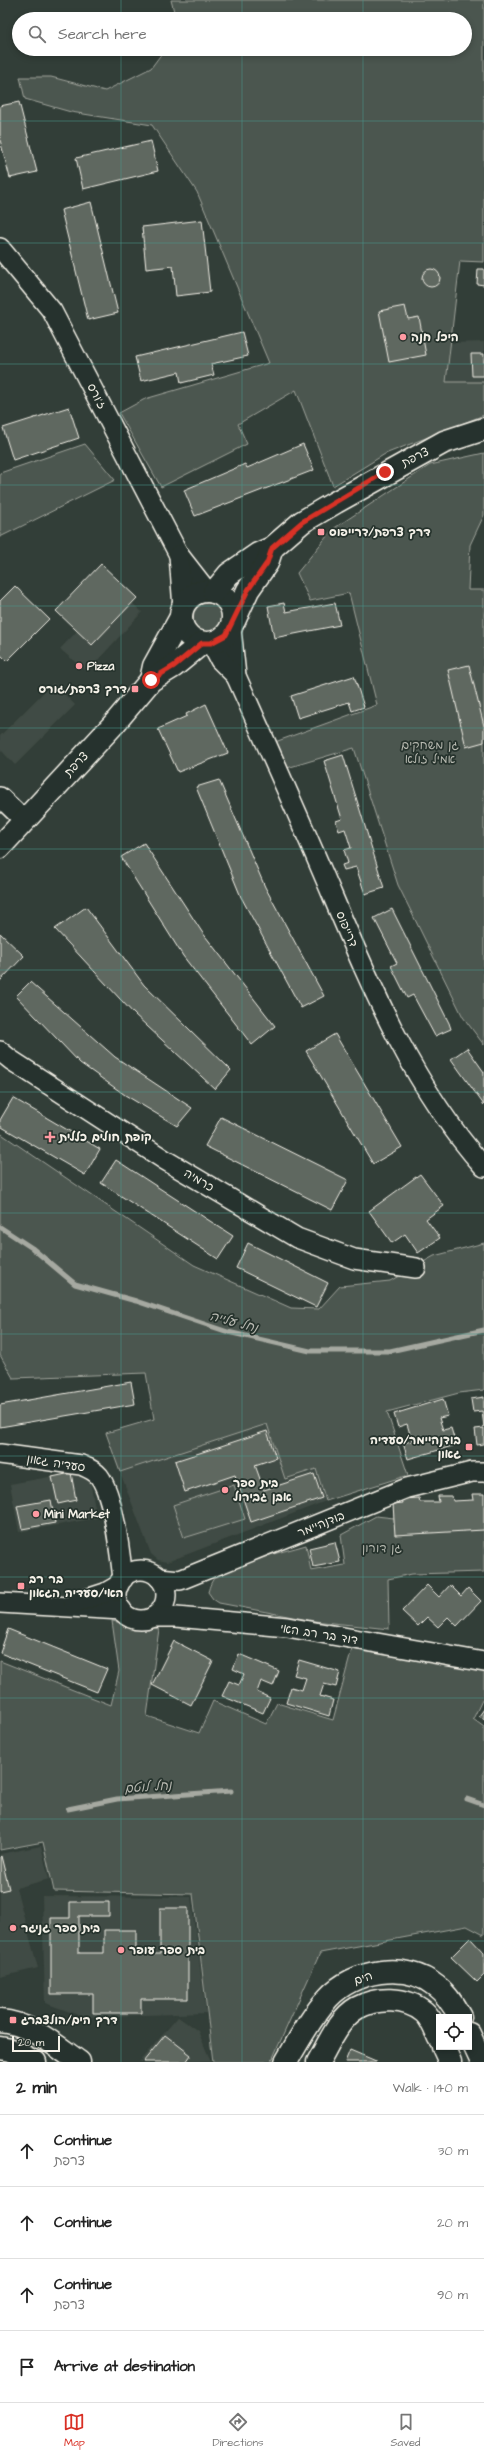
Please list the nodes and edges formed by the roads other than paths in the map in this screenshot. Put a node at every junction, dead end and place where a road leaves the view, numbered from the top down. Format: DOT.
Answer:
graph roads {
  1 [pos="0,248"];
  2 [pos="484,429"];
  3 [pos="272,548"];
  4 [pos="179,555"];
  5 [pos="211,591"];
  6 [pos="182,613"];
  7 [pos="232,625"];
  8 [pos="206,643"];
  9 [pos="236,676"];
  10 [pos="151,680"];
  11 [pos="0,797"];
  12 [pos="24,820"];
  13 [pos="0,847"];
  14 [pos="0,1051"];
  15 [pos="484,1167"];
  16 [pos="416,1268"];
  17 [pos="0,1454"];
  18 [pos="484,1472"];
  19 [pos="159,1578"];
  20 [pos="121,1582"];
  21 [pos="0,1603"];
  22 [pos="57,1607"];
  23 [pos="122,1610"];
  24 [pos="153,1617"];
  25 [pos="484,1662"];
  26 [pos="458,2014"];
  27 [pos="0,2021"];
  28 [pos="436,2033"];
  29 [pos="472,2040"];
  30 [pos="0,2048"];
  31 [pos="444,2050"];
  32 [pos="35,2062"];
  33 [pos="79,2062"];
  34 [pos="286,2062"];
  35 [pos="318,2062"];
  36 [pos="450,2062"];
  37 [pos="482,2062"];
  1 -- 4 [label="street, ז'ורס"];
  2 -- 3 [label="street, צרפת"];
  3 -- 5 [label="street, צרפת"];
  3 -- 7 [label="street, צרפת"];
  4 -- 5 [label="street, ז'ורס"];
  4 -- 6 [label="street, ז'ורס"];
  5 -- 6 [label="street"];
  5 -- 7 [label="street"];
  6 -- 8 [label="street"];
  6 -- 10 [label="street, צרפת"];
  7 -- 8 [label="street"];
  7 -- 9 [label="street, דרייפוס"];
  8 -- 9 [label="street, דרייפוס"];
  8 -- 10 [label="street, צרפת"];
  9 -- 15 [label="street, דרייפוס"];
  10 -- 12 [label="street, צרפת"];
  11 -- 12 [label="street"];
  12 -- 13 [label="street, צרפת"];
  14 -- 16 [label="street, כרמיה"];
  17 -- 20 [label="street, סעדיה גאון"];
  18 -- 19 [label="street, בודנהיימר"];
  19 -- 20 [label="street"];
  19 -- 24 [label="street"];
  20 -- 22 [label="street"];
  20 -- 23 [label="street"];
  21 -- 22 [label="street"];
  22 -- 23 [label="street"];
  23 -- 24 [label="street"];
  24 -- 25 [label="street, דוד בר רב האי"];
  26 -- 34 [label="street, הים"];
  27 -- 33 [label="street"];
  28 -- 35 [label="street"];
  29 -- 37 [label="street"];
  30 -- 32 [label="street"];
  31 -- 36 [label="street"];
}
